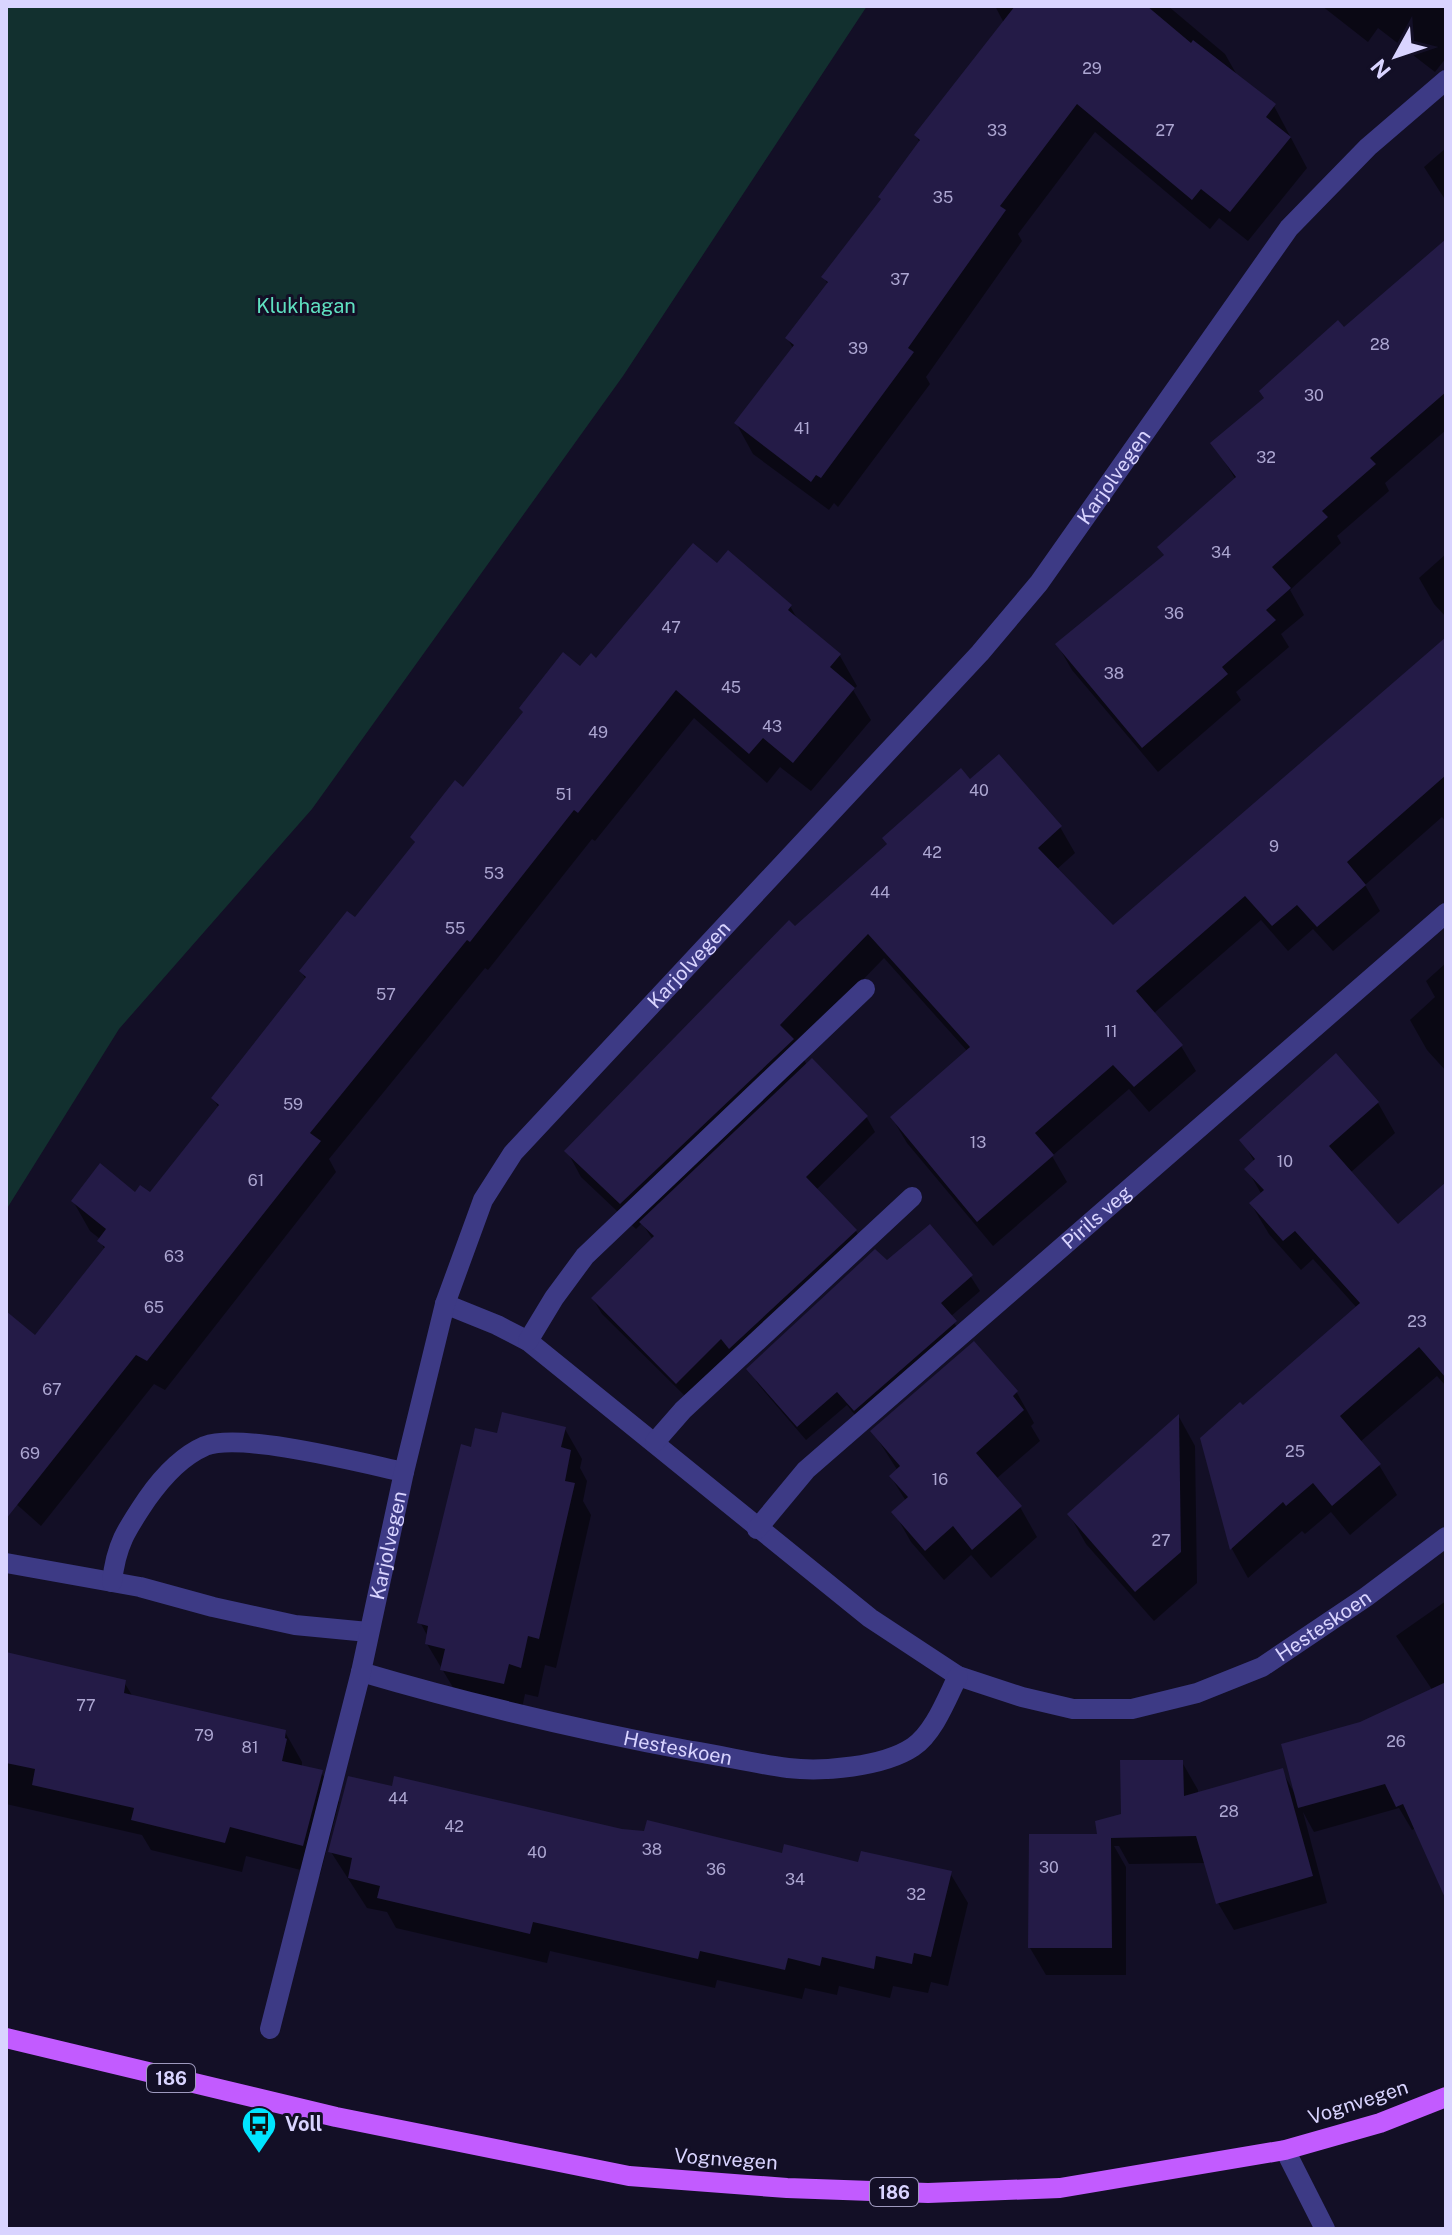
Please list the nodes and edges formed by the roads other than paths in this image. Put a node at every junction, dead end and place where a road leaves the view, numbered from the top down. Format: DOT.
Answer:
graph roads {
  1 [pos="1446,80"];
  2 [pos="1446,913"];
  3 [pos="865,989"];
  4 [pos="912,1197"];
  5 [pos="445,1304"];
  6 [pos="528,1341"];
  7 [pos="655,1442"];
  8 [pos="404,1472"];
  9 [pos="757,1529"];
  10 [pos="1446,1537"];
  11 [pos="6,1563"];
  12 [pos="112,1582"];
  13 [pos="368,1632"];
  14 [pos="361,1672"];
  15 [pos="958,1676"];
  16 [pos="270,2029"];
  17 [pos="6,2038"];
  18 [pos="1446,2097"];
  19 [pos="1285,2150"];
  20 [pos="1325,2229"];
  1 -- 5 [label="street, Karjolvegen"];
  2 -- 9 [label="street, Pirils veg"];
  3 -- 6 [label="street"];
  4 -- 7 [label="street"];
  5 -- 6 [label="street, Hesteskoen"];
  5 -- 8 [label="street, Karjolvegen"];
  6 -- 7 [label="street, Hesteskoen"];
  7 -- 9 [label="street, Hesteskoen"];
  8 -- 12 [label="street"];
  8 -- 13 [label="street, Karjolvegen"];
  9 -- 15 [label="street, Hesteskoen"];
  10 -- 15 [label="street, Hesteskoen"];
  11 -- 12 [label="street"];
  12 -- 13 [label="street"];
  13 -- 14 [label="street, Karjolvegen"];
  14 -- 15 [label="street, Hesteskoen"];
  14 -- 16 [label="street, Karjolvegen"];
  17 -- 19 [label="main road, Vognvegen / 186"];
  18 -- 19 [label="main road, Vognvegen / 186"];
  19 -- 20 [label="street"];
}
